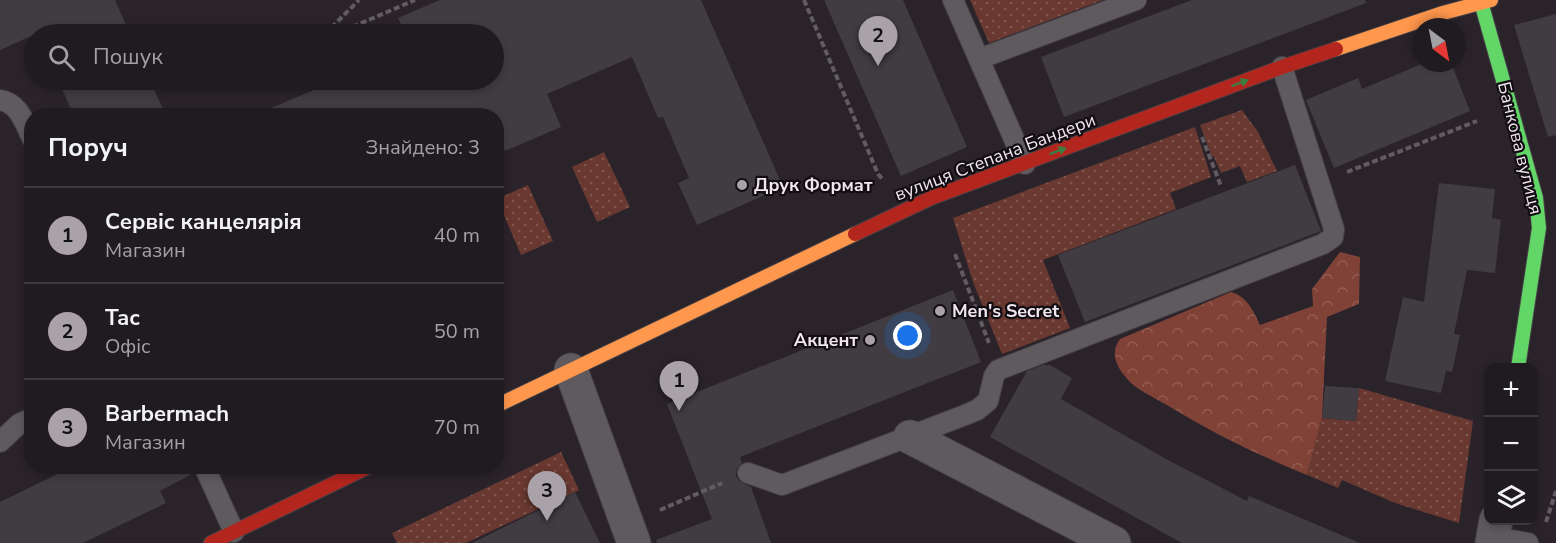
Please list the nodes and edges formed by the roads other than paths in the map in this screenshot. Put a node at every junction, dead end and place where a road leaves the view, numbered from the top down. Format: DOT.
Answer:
graph roads {
  1 [pos="953,0"];
  2 [pos="1136,0"];
  3 [pos="1486,1"];
  4 [pos="979,59"];
  5 [pos="1281,67"];
  6 [pos="0,100"];
  7 [pos="24,121"];
  8 [pos="1025,164"];
  9 [pos="1519,363"];
  10 [pos="571,370"];
  11 [pos="504,402"];
  12 [pos="24,422"];
  13 [pos="910,437"];
  14 [pos="0,442"];
  15 [pos="748,473"];
  16 [pos="208,474"];
  17 [pos="354,474"];
  18 [pos="234,532"];
  19 [pos="631,534"];
  20 [pos="1494,534"];
  21 [pos="1535,538"];
  22 [pos="211,543"];
  23 [pos="1114,543"];
  1 -- 4 [label="lane"];
  2 -- 4 [label="lane"];
  3 -- 5 [label="street, вулиця Степана Бандери"];
  3 -- 9 [label="street, Банкова вулиця"];
  4 -- 8 [label="lane"];
  8 -- 5 [label="street, вулиця Степана Бандери, one-way"];
  5 -- 13 [label="lane"];
  6 -- 7 [label="lane"];
  8 -- 10 [label="street, вулиця Степана Бандери"];
  10 -- 11 [label="street, вулиця Степана Бандери"];
  10 -- 19 [label="street"];
  12 -- 14 [label="lane"];
  13 -- 15 [label="lane"];
  13 -- 23 [label="street"];
  16 -- 18 [label="lane"];
  17 -- 18 [label="street"];
  18 -- 22 [label="street"];
  20 -- 21 [label="lane"];
}
